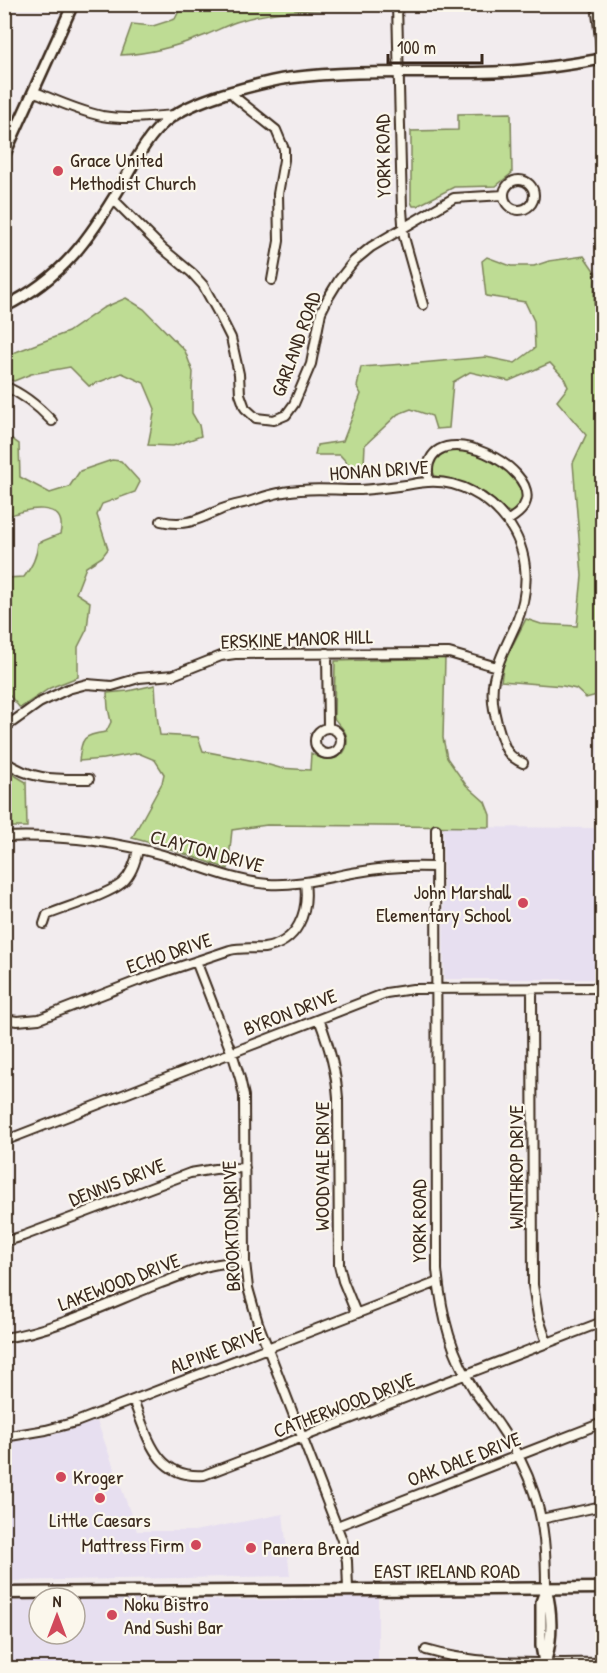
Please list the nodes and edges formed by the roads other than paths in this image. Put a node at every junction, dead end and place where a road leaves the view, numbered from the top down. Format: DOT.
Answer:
graph roads {
  1 [pos="73,4"];
  2 [pos="398,4"];
  3 [pos="596,4"];
  4 [pos="603,58"];
  5 [pos="400,73"];
  6 [pos="34,92"];
  7 [pos="231,92"];
  8 [pos="174,115"];
  9 [pos="4,156"];
  10 [pos="504,195"];
  11 [pos="113,199"];
  12 [pos="403,228"];
  13 [pos="272,280"];
  14 [pos="423,305"];
  15 [pos="4,307"];
  16 [pos="4,386"];
  17 [pos="52,421"];
  18 [pos="428,482"];
  19 [pos="161,521"];
  20 [pos="507,521"];
  21 [pos="327,653"];
  22 [pos="497,667"];
  23 [pos="328,727"];
  24 [pos="4,728"];
  25 [pos="4,761"];
  26 [pos="524,763"];
  27 [pos="88,779"];
  28 [pos="436,829"];
  29 [pos="4,837"];
  30 [pos="138,849"];
  31 [pos="436,867"];
  32 [pos="305,883"];
  33 [pos="44,924"];
  34 [pos="196,961"];
  35 [pos="437,988"];
  36 [pos="532,988"];
  37 [pos="603,988"];
  38 [pos="4,1018"];
  39 [pos="319,1019"];
  40 [pos="231,1053"];
  41 [pos="4,1141"];
  42 [pos="244,1168"];
  43 [pos="4,1242"];
  44 [pos="245,1262"];
  45 [pos="438,1282"];
  46 [pos="356,1313"];
  47 [pos="603,1322"];
  48 [pos="4,1338"];
  49 [pos="548,1343"];
  50 [pos="268,1347"];
  51 [pos="466,1375"];
  52 [pos="133,1400"];
  53 [pos="603,1423"];
  54 [pos="4,1437"];
  55 [pos="303,1438"];
  56 [pos="518,1455"];
  57 [pos="603,1506"];
  58 [pos="541,1519"];
  59 [pos="337,1526"];
  60 [pos="546,1588"];
  61 [pos="603,1588"];
  62 [pos="348,1590"];
  63 [pos="4,1593"];
  64 [pos="426,1650"];
  65 [pos="603,1663"];
  66 [pos="545,1665"];
  1 -- 6 [label="street"];
  2 -- 5 [label="street, YORK ROAD"];
  3 -- 4 [label="street"];
  4 -- 5 [label="street"];
  5 -- 7 [label="street"];
  5 -- 12 [label="street, YORK ROAD"];
  6 -- 8 [label="street"];
  6 -- 9 [label="street"];
  7 -- 8 [label="street"];
  7 -- 13 [label="street"];
  8 -- 11 [label="street"];
  10 -- 12 [label="street, GARLAND ROAD"];
  11 -- 12 [label="street, GARLAND ROAD"];
  11 -- 15 [label="street"];
  12 -- 14 [label="street, YORK ROAD"];
  16 -- 17 [label="street"];
  18 -- 19 [label="street, HONAN DRIVE"];
  18 -- 20 [label="street, HONAN DRIVE"];
  18 -- 20 [label="street"];
  20 -- 22 [label="street, HONAN DRIVE"];
  21 -- 22 [label="street, ERSKINE MANOR HILL"];
  21 -- 23 [label="street"];
  21 -- 24 [label="street, ERSKINE MANOR HILL"];
  22 -- 26 [label="street, HONAN DRIVE"];
  25 -- 27 [label="street"];
  28 -- 31 [label="street, YORK ROAD"];
  29 -- 30 [label="street, CLAYTON DRIVE"];
  30 -- 32 [label="street, CLAYTON DRIVE"];
  30 -- 33 [label="street"];
  31 -- 32 [label="street, CLAYTON DRIVE"];
  31 -- 35 [label="street, YORK ROAD"];
  32 -- 34 [label="street, ECHO DRIVE"];
  34 -- 38 [label="street, ECHO DRIVE"];
  34 -- 40 [label="street, BROOKTON DRIVE"];
  35 -- 36 [label="street, BYRON DRIVE"];
  35 -- 39 [label="street, BYRON DRIVE"];
  35 -- 45 [label="street, YORK ROAD"];
  36 -- 37 [label="street, BYRON DRIVE"];
  36 -- 49 [label="street, WINTHROP DRIVE"];
  39 -- 40 [label="street, BYRON DRIVE"];
  39 -- 46 [label="street, WOODVALE DRIVE"];
  40 -- 41 [label="street, BYRON DRIVE"];
  40 -- 42 [label="street, BROOKTON DRIVE"];
  42 -- 43 [label="street, DENNIS DRIVE"];
  42 -- 44 [label="street, BROOKTON DRIVE"];
  44 -- 48 [label="street, LAKEWOOD DRIVE"];
  44 -- 50 [label="street, BROOKTON DRIVE"];
  45 -- 46 [label="street, ALPINE DRIVE"];
  45 -- 51 [label="street, YORK ROAD"];
  46 -- 50 [label="street, ALPINE DRIVE"];
  47 -- 49 [label="street, CATHERWOOD DRIVE"];
  49 -- 51 [label="street, CATHERWOOD DRIVE"];
  50 -- 52 [label="street, ALPINE DRIVE"];
  50 -- 55 [label="street, BROOKTON DRIVE"];
  51 -- 55 [label="street, CATHERWOOD DRIVE"];
  51 -- 56 [label="street, YORK ROAD"];
  52 -- 54 [label="street, ALPINE DRIVE"];
  52 -- 55 [label="street, CATHERWOOD DRIVE"];
  53 -- 56 [label="street, OAK DALE DRIVE"];
  55 -- 59 [label="street, BROOKTON DRIVE"];
  56 -- 58 [label="street, YORK ROAD"];
  56 -- 59 [label="street, OAK DALE DRIVE"];
  57 -- 58 [label="street"];
  58 -- 60 [label="street, YORK ROAD"];
  59 -- 62 [label="street, BROOKTON DRIVE"];
  60 -- 61 [label="main road, EAST IRELAND ROAD"];
  60 -- 62 [label="main road, EAST IRELAND ROAD"];
  60 -- 66 [label="street, YORK ROAD"];
  62 -- 63 [label="main road, EAST IRELAND ROAD"];
  64 -- 66 [label="street"];
  65 -- 66 [label="street"];
}
